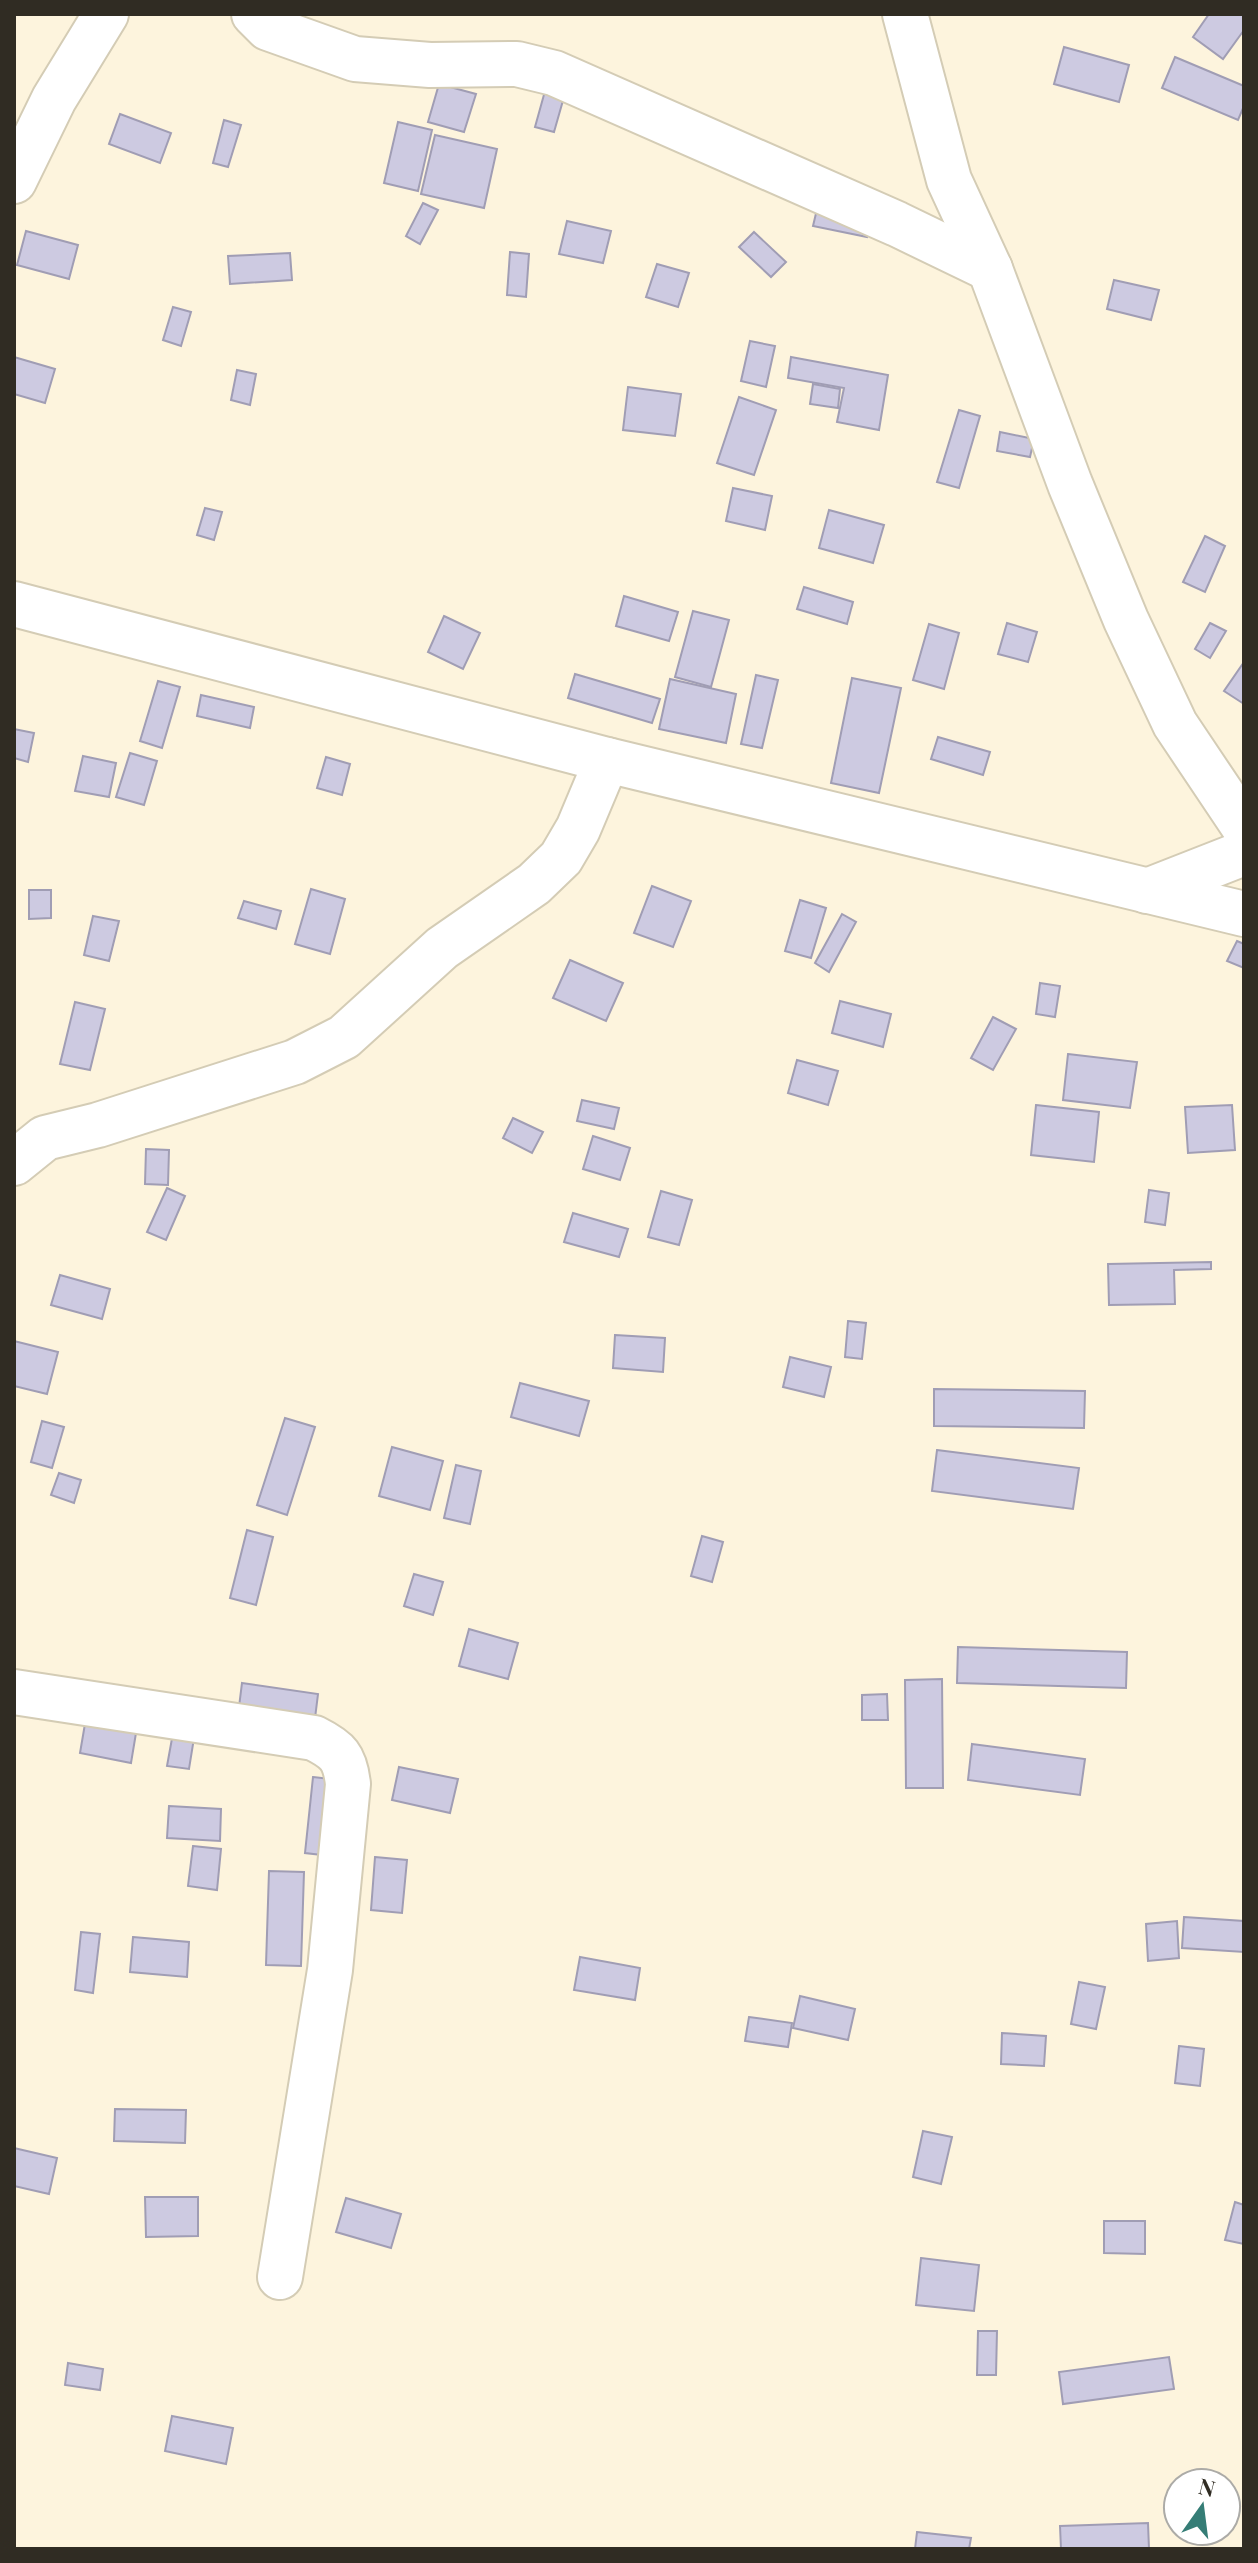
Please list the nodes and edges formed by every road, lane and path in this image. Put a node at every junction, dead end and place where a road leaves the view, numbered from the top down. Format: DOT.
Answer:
graph roads {
  1 [pos="106,14"];
  2 [pos="254,14"];
  3 [pos="905,14"];
  4 [pos="14,181"];
  5 [pos="990,269"];
  6 [pos="14,604"];
  7 [pos="607,760"];
  8 [pos="1244,827"];
  9 [pos="1244,853"];
  10 [pos="1147,891"];
  11 [pos="1244,914"];
  12 [pos="14,1163"];
  13 [pos="14,1692"];
  14 [pos="280,2277"];
  1 -- 4 [label="street"];
  2 -- 5 [label="street"];
  3 -- 5 [label="street"];
  5 -- 8 [label="street"];
  6 -- 7 [label="street"];
  7 -- 10 [label="street"];
  7 -- 12 [label="street"];
  9 -- 10 [label="street"];
  10 -- 11 [label="street"];
  13 -- 14 [label="street"];
}
